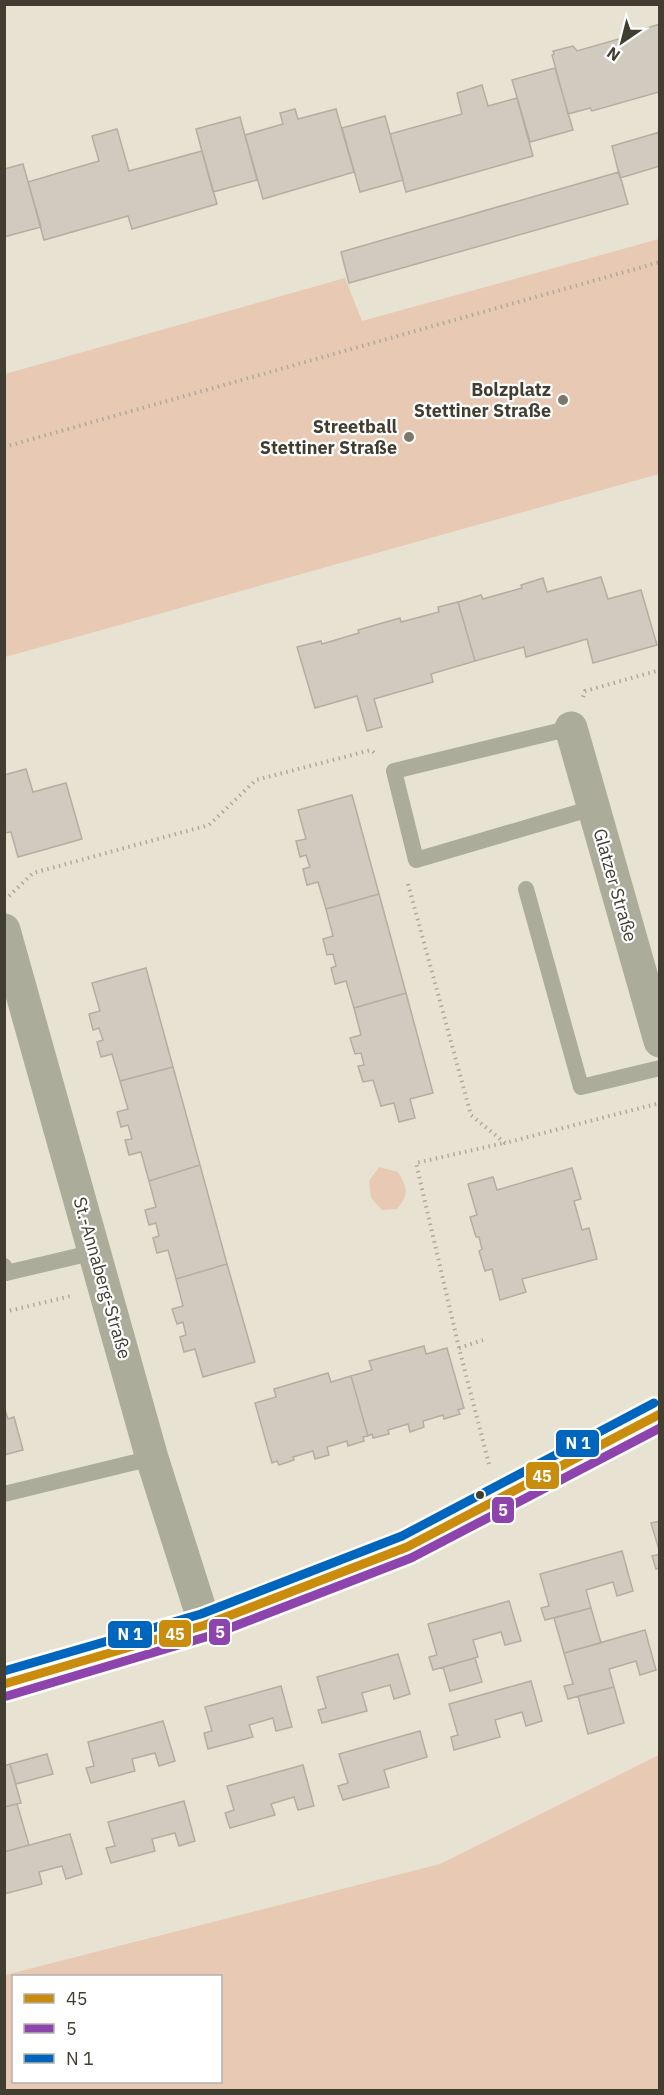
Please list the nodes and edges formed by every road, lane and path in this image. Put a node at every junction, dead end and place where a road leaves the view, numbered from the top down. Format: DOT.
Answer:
graph roads {
  1 [pos="660,262"];
  2 [pos="4,447"];
  3 [pos="660,670"];
  4 [pos="571,728"];
  5 [pos="394,771"];
  6 [pos="592,808"];
  7 [pos="416,860"];
  8 [pos="526,889"];
  9 [pos="4,900"];
  10 [pos="4,930"];
  11 [pos="13,997"];
  12 [pos="660,1041"];
  13 [pos="660,1068"];
  14 [pos="660,1103"];
  15 [pos="505,1143"];
  16 [pos="95,1252"];
  17 [pos="4,1266"];
  18 [pos="104,1288"];
  19 [pos="5,1311"];
  20 [pos="483,1340"];
  21 [pos="459,1348"];
  22 [pos="660,1414"];
  23 [pos="152,1458"];
  24 [pos="4,1494"];
  25 [pos="498,1499"];
  26 [pos="205,1625"];
  27 [pos="4,1684"];
  1 -- 2 [label="path"];
  3 -- 4 [label="path"];
  4 -- 5 [label="lane"];
  4 -- 6 [label="street, Glatzer Straße"];
  5 -- 7 [label="lane"];
  5 -- 9 [label="path"];
  6 -- 7 [label="lane"];
  6 -- 12 [label="street, Glatzer Straße"];
  7 -- 15 [label="path"];
  8 -- 13 [label="lane"];
  10 -- 11 [label="street, St.-Annaberg-Straße"];
  11 -- 16 [label="street, St.-Annaberg-Straße"];
  14 -- 15 [label="path"];
  15 -- 21 [label="path"];
  16 -- 17 [label="lane"];
  16 -- 18 [label="street, St.-Annaberg-Straße"];
  18 -- 19 [label="path"];
  18 -- 23 [label="street, St.-Annaberg-Straße"];
  20 -- 21 [label="path"];
  21 -- 25 [label="path"];
  22 -- 25 [label="street"];
  23 -- 24 [label="lane"];
  23 -- 26 [label="street, St.-Annaberg-Straße"];
  25 -- 26 [label="street"];
  26 -- 27 [label="street"];
}
